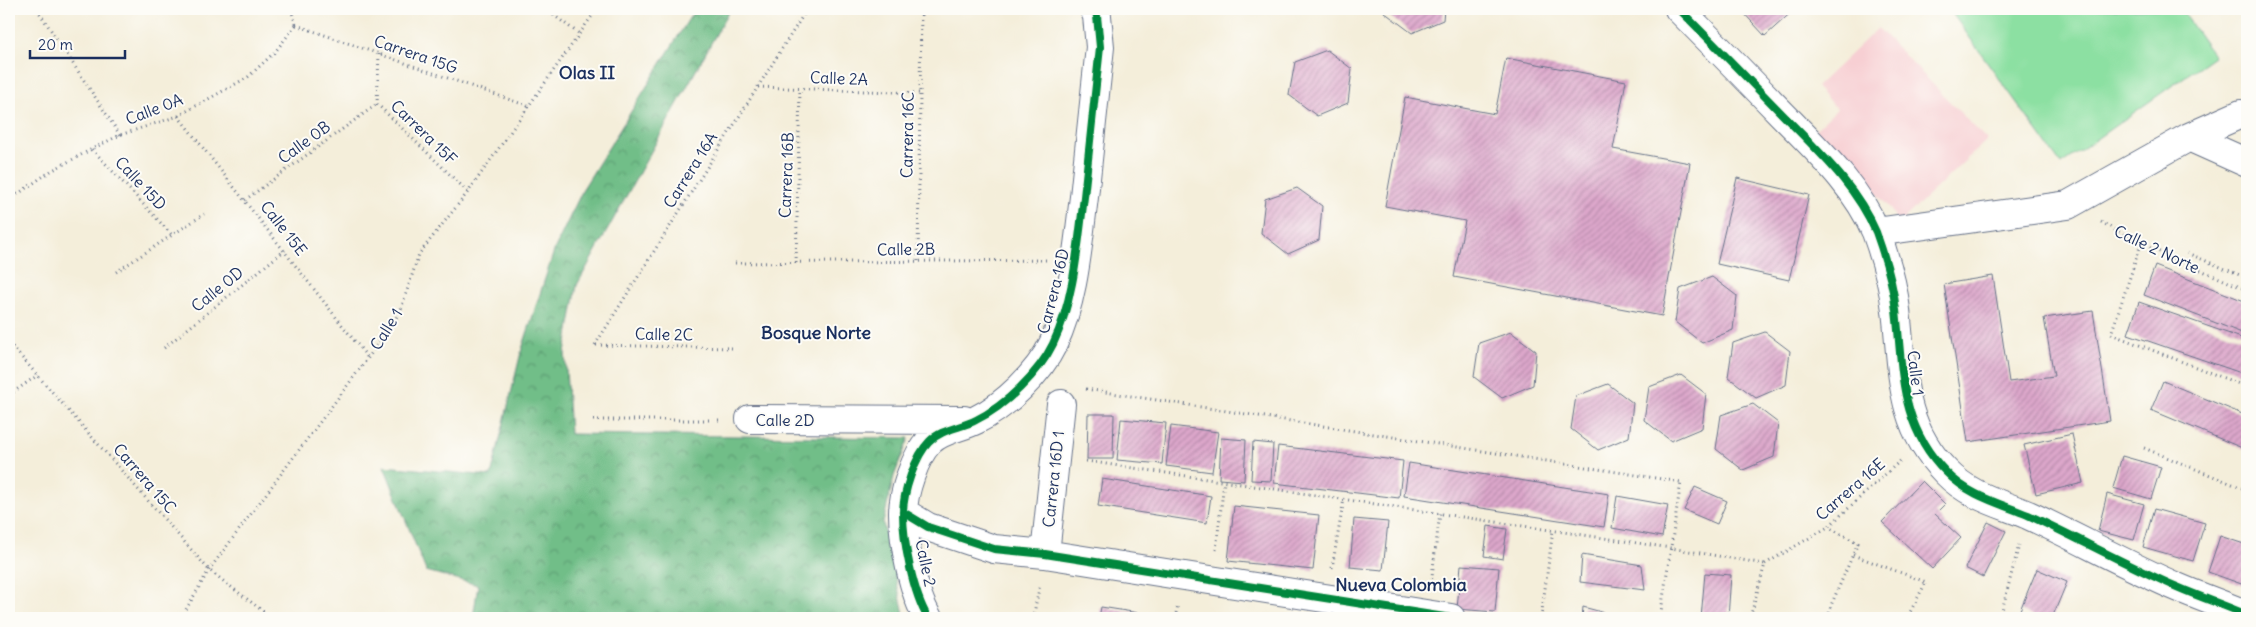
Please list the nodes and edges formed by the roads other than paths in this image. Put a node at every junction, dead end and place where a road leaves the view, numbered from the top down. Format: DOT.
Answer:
graph roads {
  1 [pos="1094,9"];
  2 [pos="1679,9"];
  3 [pos="2244,114"];
  4 [pos="2189,137"];
  5 [pos="2247,163"];
  6 [pos="1876,232"];
  7 [pos="1061,404"];
  8 [pos="750,420"];
  9 [pos="976,420"];
  10 [pos="903,512"];
  11 [pos="1045,554"];
  12 [pos="2247,615"];
  13 [pos="1439,616"];
  14 [pos="928,618"];
  1 -- 9 [label="street, Carrera 16D"];
  2 -- 6 [label="street, Calle 1"];
  3 -- 4 [label="street"];
  4 -- 5 [label="street"];
  4 -- 6 [label="street"];
  6 -- 12 [label="street, Calle 1"];
  7 -- 11 [label="street, Carrera 16D 1"];
  8 -- 9 [label="street, Calle 2D"];
  9 -- 10 [label="street, Carrera 16D"];
  10 -- 11 [label="street"];
  10 -- 14 [label="street, Calle 2"];
  11 -- 13 [label="street"];
}
